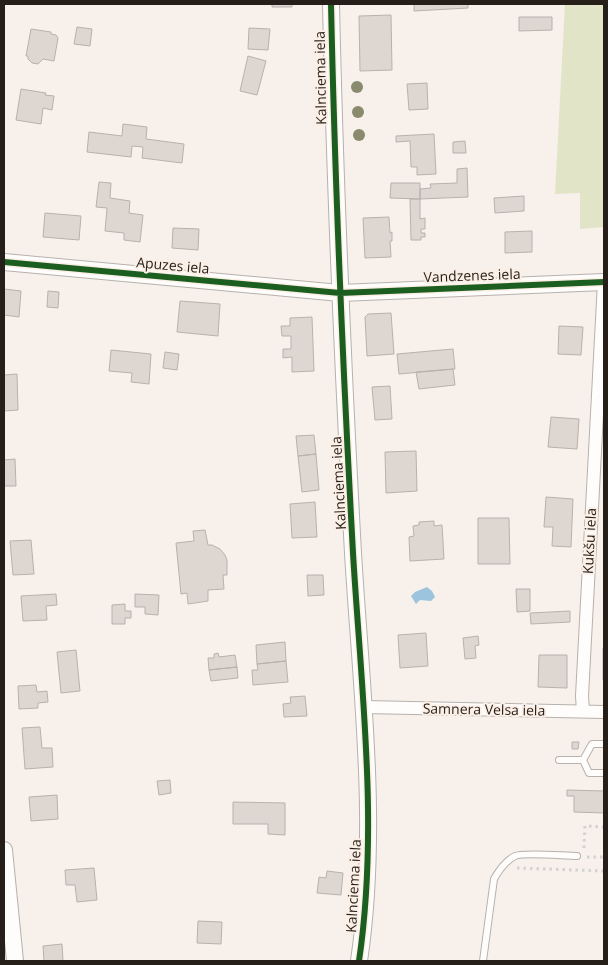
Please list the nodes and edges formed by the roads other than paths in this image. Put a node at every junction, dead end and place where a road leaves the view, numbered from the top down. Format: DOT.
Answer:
graph roads {
  1 [pos="331,4"];
  2 [pos="4,262"];
  3 [pos="604,282"];
  4 [pos="340,292"];
  5 [pos="364,707"];
  6 [pos="583,711"];
  7 [pos="604,712"];
  8 [pos="604,744"];
  9 [pos="559,760"];
  10 [pos="583,760"];
  11 [pos="604,772"];
  12 [pos="4,850"];
  13 [pos="577,856"];
  14 [pos="15,961"];
  15 [pos="359,961"];
  16 [pos="483,961"];
  1 -- 4 [label="street, Kalnciema iela"];
  2 -- 4 [label="street, Apuzes iela"];
  3 -- 4 [label="street, Vandzenes iela"];
  3 -- 6 [label="street, Kukšu iela"];
  4 -- 5 [label="street, Kalnciema iela"];
  5 -- 6 [label="street, Samnera Velsa iela"];
  5 -- 15 [label="street, Kalnciema iela"];
  6 -- 7 [label="street, Samnera Velsa iela"];
  8 -- 10 [label="lane"];
  9 -- 10 [label="lane"];
  10 -- 11 [label="lane"];
  12 -- 14 [label="street"];
  13 -- 16 [label="lane"];
}
